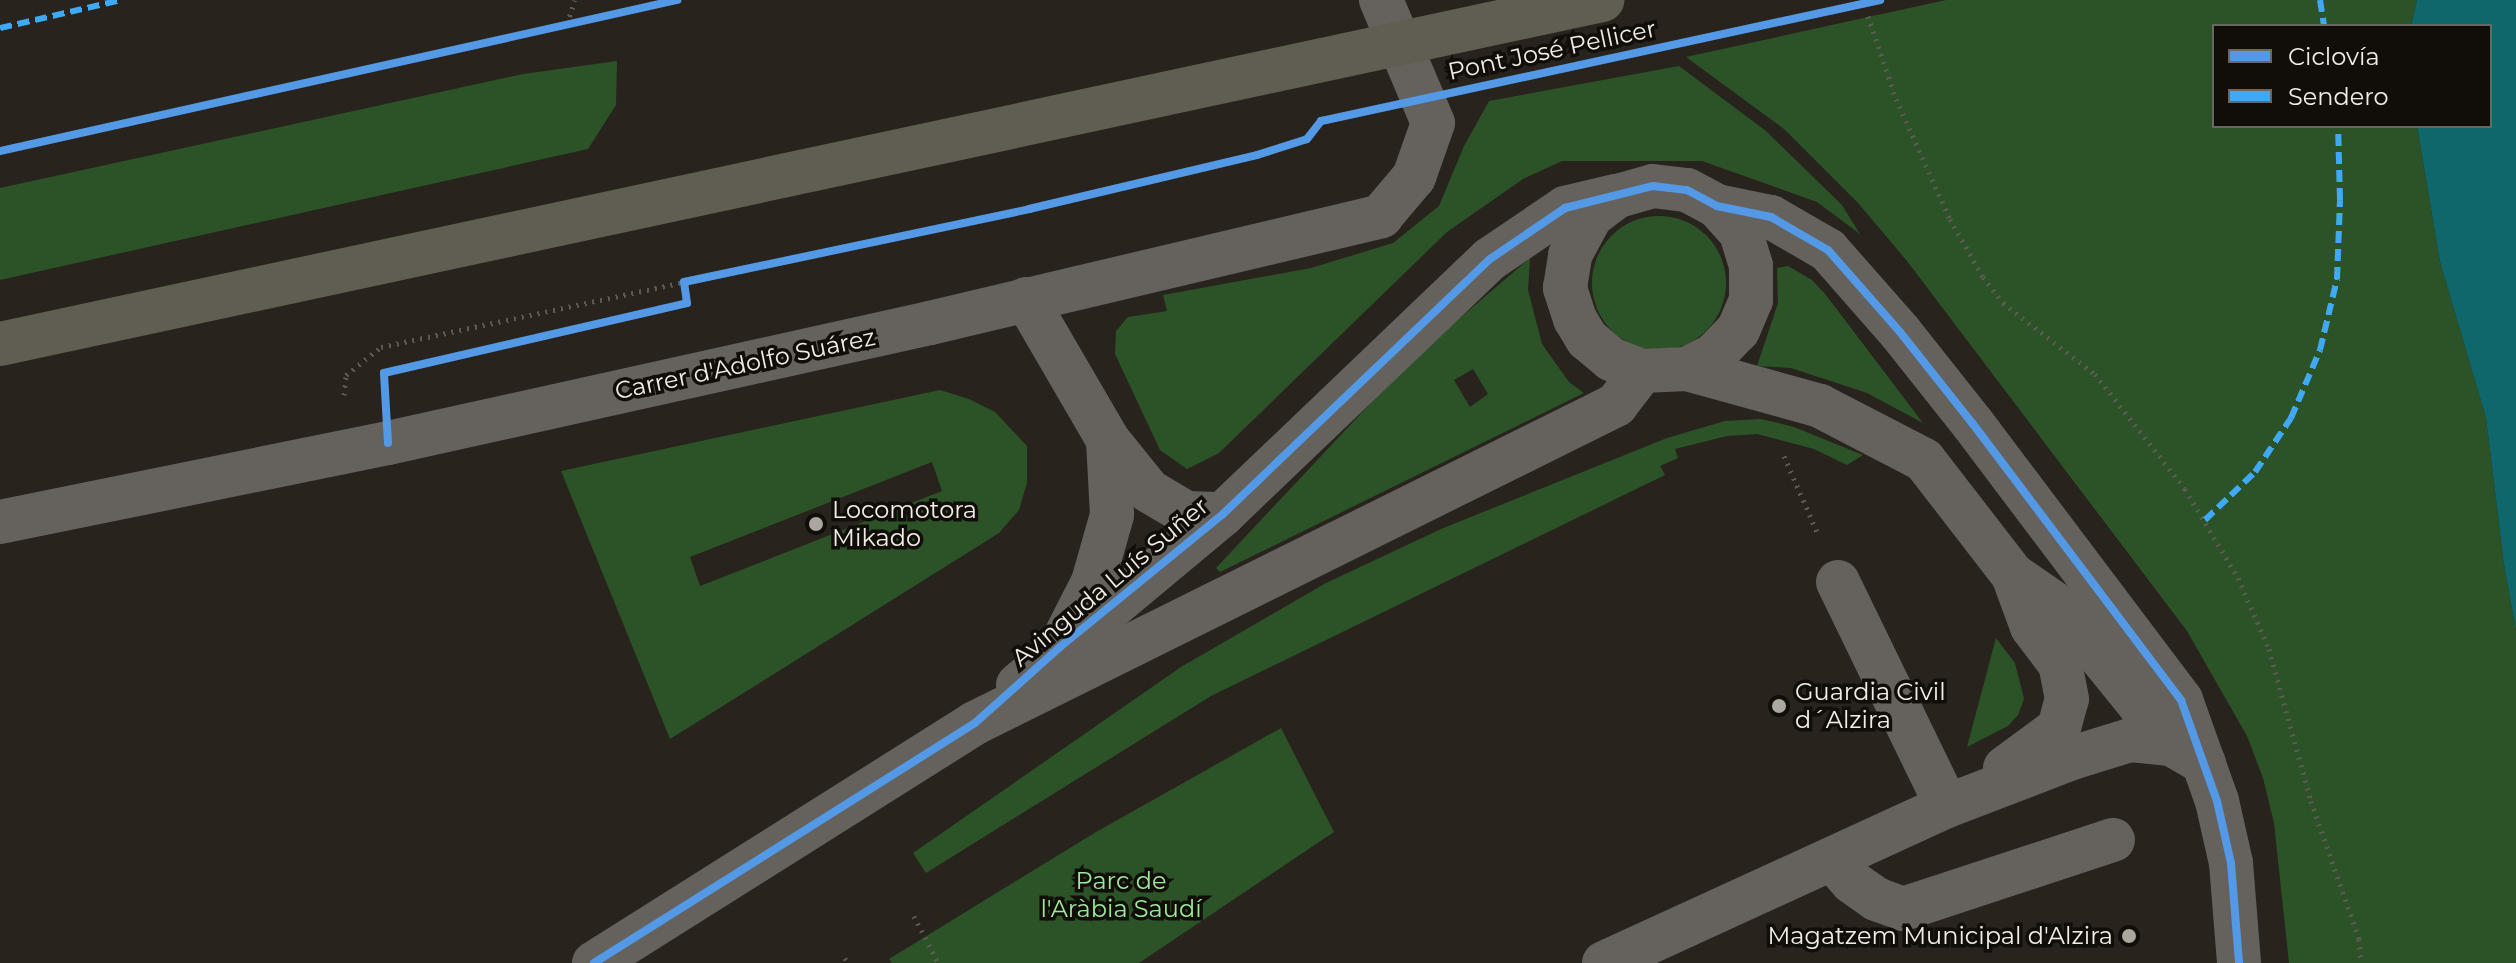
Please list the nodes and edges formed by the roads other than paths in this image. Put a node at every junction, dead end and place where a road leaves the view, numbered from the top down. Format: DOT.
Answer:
graph roads {
  1 [pos="1381,0"];
  2 [pos="1602,0"];
  3 [pos="1618,196"];
  4 [pos="1717,206"];
  5 [pos="1026,299"];
  6 [pos="0,344"];
  7 [pos="1687,369"];
  8 [pos="1642,371"];
  9 [pos="1108,440"];
  10 [pos="1223,514"];
  11 [pos="0,522"];
  12 [pos="2013,575"];
  13 [pos="1838,582"];
  14 [pos="1060,647"];
  15 [pos="975,723"];
  16 [pos="2188,753"];
  17 [pos="1954,803"];
  18 [pos="2113,840"];
  19 [pos="1832,859"];
  20 [pos="594,963"];
  21 [pos="1604,963"];
  22 [pos="2239,963"];
  1 -- 5 [label="street, Carrer d'Adolfo Suárez"];
  2 -- 6 [label="main road, Pont José Pellicer"];
  3 -- 4 [label="street"];
  3 -- 8 [label="street"];
  3 -- 10 [label="street, Avinguda Luís Suñer"];
  4 -- 7 [label="street"];
  4 -- 16 [label="street"];
  5 -- 9 [label="street"];
  5 -- 11 [label="street, Carrer d'Adolfo Suárez"];
  7 -- 8 [label="street"];
  7 -- 12 [label="street"];
  8 -- 15 [label="street, Avinguda Luís Suñer"];
  9 -- 10 [label="street"];
  9 -- 14 [label="street"];
  10 -- 14 [label="street, Avinguda Luís Suñer"];
  12 -- 16 [label="street"];
  12 -- 17 [label="street"];
  13 -- 17 [label="street"];
  14 -- 15 [label="street, Avinguda Luís Suñer"];
  15 -- 20 [label="street, Avinguda Luís Suñer"];
  16 -- 17 [label="street"];
  16 -- 22 [label="street"];
  17 -- 19 [label="street"];
  18 -- 19 [label="street"];
  19 -- 21 [label="street"];
}
